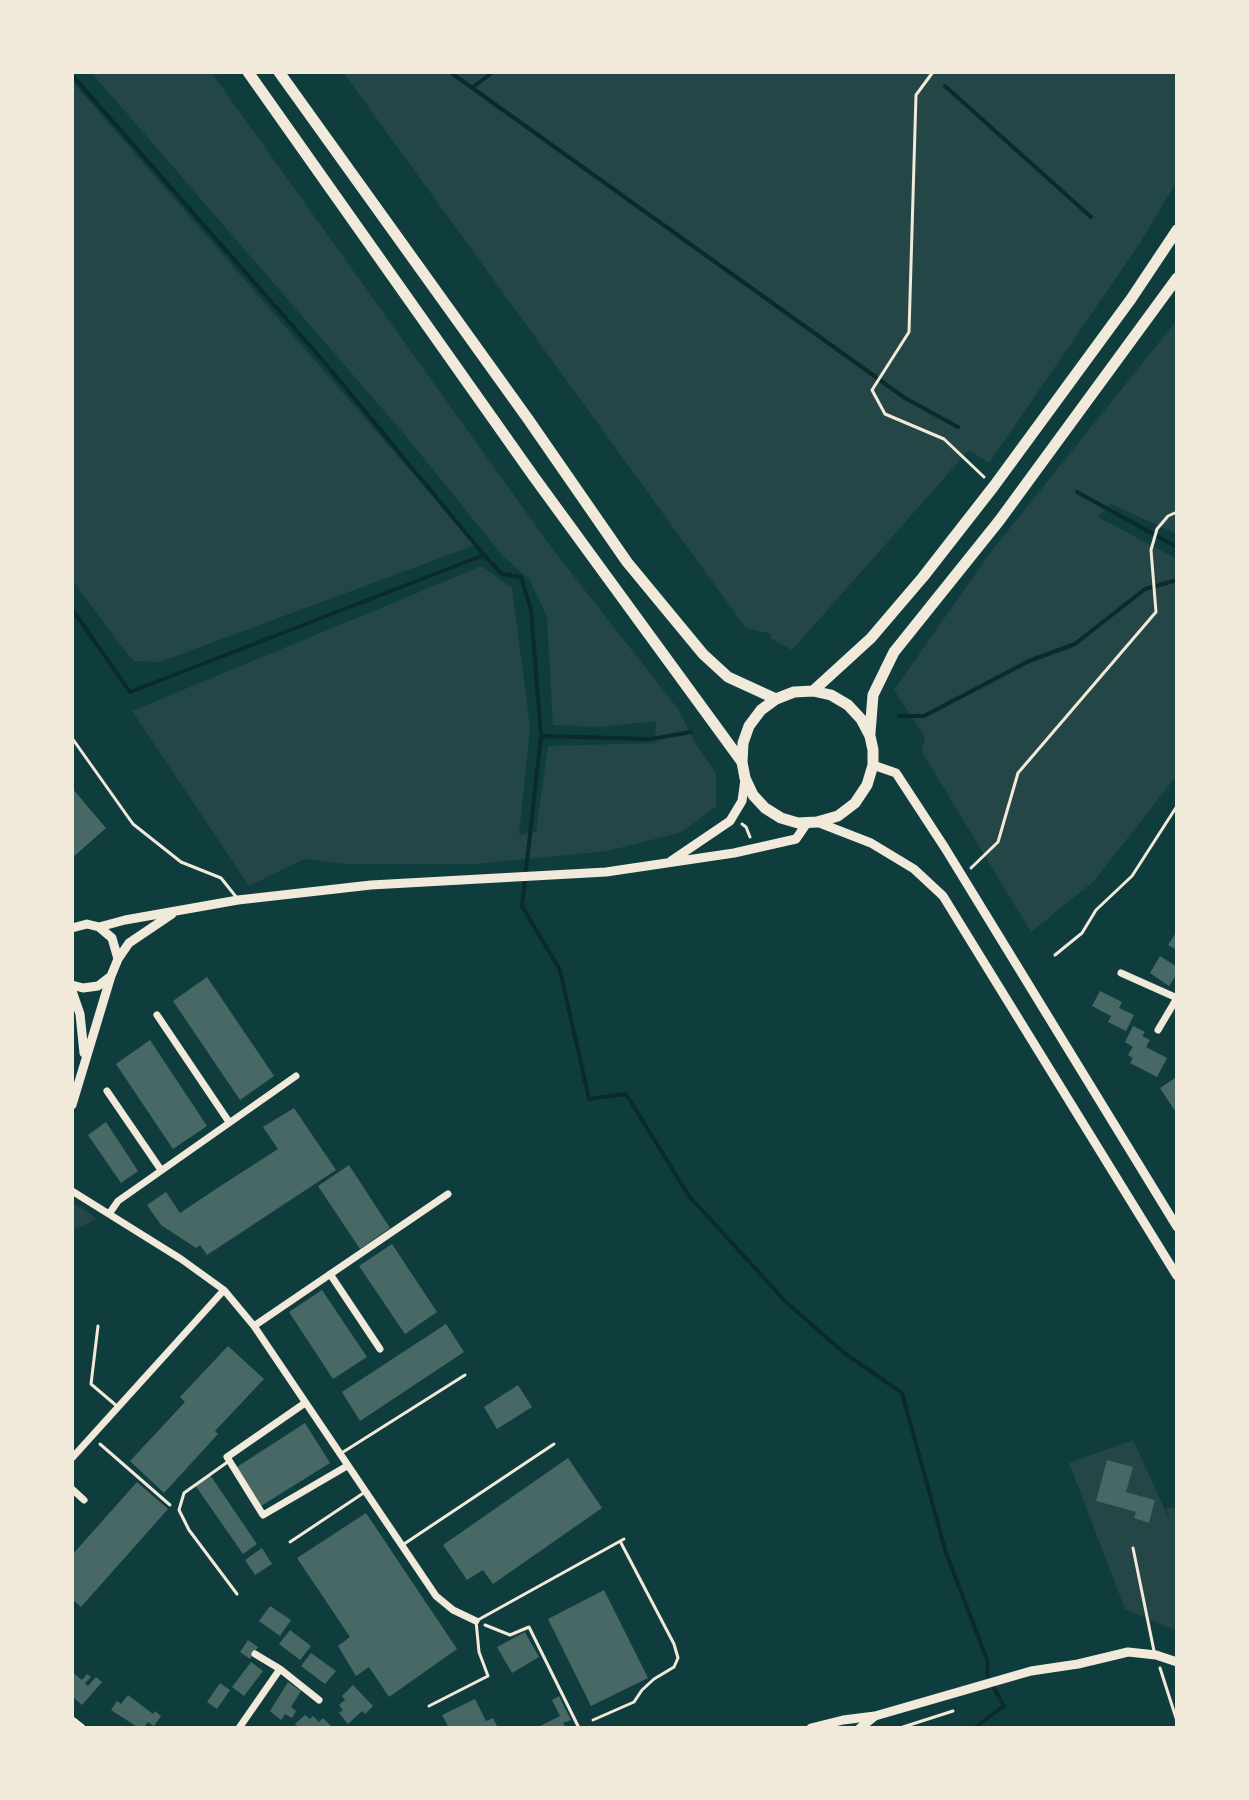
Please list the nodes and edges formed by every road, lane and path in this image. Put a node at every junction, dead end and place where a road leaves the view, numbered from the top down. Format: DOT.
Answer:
graph roads {
  1 [pos="248,72"];
  2 [pos="279,72"];
  3 [pos="933,72"];
  4 [pos="1177,230"];
  5 [pos="1177,278"];
  6 [pos="994,486"];
  7 [pos="1177,512"];
  8 [pos="813,691"];
  9 [pos="776,699"];
  10 [pos="870,736"];
  11 [pos="72,738"];
  12 [pos="742,762"];
  13 [pos="873,765"];
  14 [pos="745,778"];
  15 [pos="1177,806"];
  16 [pos="732,816"];
  17 [pos="812,822"];
  18 [pos="754,848"];
  19 [pos="668,863"];
  20 [pos="962,876"];
  21 [pos="238,900"];
  22 [pos="175,912"];
  23 [pos="99,927"];
  24 [pos="72,928"];
  25 [pos="1055,955"];
  26 [pos="118,959"];
  27 [pos="1121,973"];
  28 [pos="111,976"];
  29 [pos="72,985"];
  30 [pos="72,991"];
  31 [pos="1177,998"];
  32 [pos="157,1015"];
  33 [pos="1158,1030"];
  34 [pos="84,1061"];
  35 [pos="296,1076"];
  36 [pos="107,1091"];
  37 [pos="72,1105"];
  38 [pos="229,1122"];
  39 [pos="161,1170"];
  40 [pos="72,1191"];
  41 [pos="448,1194"];
  42 [pos="109,1214"];
  43 [pos="1177,1227"];
  44 [pos="330,1274"];
  45 [pos="1177,1276"];
  46 [pos="224,1290"];
  47 [pos="98,1326"];
  48 [pos="254,1326"];
  49 [pos="380,1349"];
  50 [pos="465,1375"];
  51 [pos="305,1403"];
  52 [pos="118,1407"];
  53 [pos="91,1436"];
  54 [pos="554,1444"];
  55 [pos="339,1454"];
  56 [pos="72,1458"];
  57 [pos="229,1461"];
  58 [pos="347,1466"];
  59 [pos="72,1489"];
  60 [pos="365,1492"];
  61 [pos="84,1500"];
  62 [pos="179,1510"];
  63 [pos="290,1542"];
  64 [pos="402,1546"];
  65 [pos="1133,1548"];
  66 [pos="237,1594"];
  67 [pos="476,1621"];
  68 [pos="255,1654"];
  69 [pos="1156,1655"];
  70 [pos="1177,1662"];
  71 [pos="280,1669"];
  72 [pos="319,1700"];
  73 [pos="429,1706"];
  74 [pos="953,1711"];
  75 [pos="875,1716"];
  76 [pos="593,1720"];
  77 [pos="72,1721"];
  78 [pos="1177,1721"];
  79 [pos="81,1728"];
  80 [pos="239,1728"];
  81 [pos="579,1728"];
  82 [pos="811,1728"];
  83 [pos="860,1728"];
  84 [pos="900,1728"];
  1 -- 12 [label="main road"];
  2 -- 9 [label="main road"];
  3 -- 6 [label="path"];
  4 -- 6 [label="main road"];
  5 -- 10 [label="main road"];
  6 -- 8 [label="main road"];
  7 -- 20 [label="path"];
  8 -- 9 [label="main road"];
  8 -- 10 [label="main road"];
  9 -- 12 [label="main road"];
  10 -- 13 [label="main road"];
  11 -- 21 [label="lane"];
  12 -- 14 [label="main road"];
  13 -- 17 [label="main road"];
  13 -- 20 [label="street"];
  14 -- 16 [label="street"];
  14 -- 17 [label="main road"];
  15 -- 25 [label="path"];
  16 -- 18 [label="path"];
  16 -- 19 [label="street"];
  17 -- 18 [label="street"];
  17 -- 45 [label="street"];
  18 -- 19 [label="street"];
  19 -- 21 [label="street"];
  20 -- 43 [label="street"];
  21 -- 22 [label="street"];
  22 -- 23 [label="street"];
  22 -- 26 [label="street"];
  23 -- 24 [label="street"];
  23 -- 26 [label="street"];
  26 -- 28 [label="street"];
  27 -- 31 [label="street"];
  28 -- 29 [label="street"];
  28 -- 34 [label="street"];
  30 -- 34 [label="street"];
  31 -- 33 [label="street"];
  32 -- 38 [label="street"];
  34 -- 37 [label="street"];
  35 -- 38 [label="street"];
  36 -- 39 [label="street"];
  38 -- 39 [label="street"];
  39 -- 42 [label="street"];
  40 -- 42 [label="street"];
  41 -- 44 [label="street"];
  42 -- 46 [label="street"];
  44 -- 48 [label="street"];
  44 -- 49 [label="street"];
  46 -- 48 [label="street"];
  46 -- 52 [label="street"];
  47 -- 52 [label="lane"];
  48 -- 51 [label="street"];
  50 -- 55 [label="lane"];
  51 -- 55 [label="street"];
  51 -- 57 [label="street"];
  52 -- 53 [label="street"];
  53 -- 56 [label="street"];
  53 -- 62 [label="path"];
  54 -- 64 [label="lane"];
  55 -- 58 [label="street"];
  57 -- 58 [label="street"];
  57 -- 62 [label="lane"];
  58 -- 60 [label="street"];
  59 -- 61 [label="street"];
  60 -- 63 [label="lane"];
  60 -- 64 [label="street"];
  62 -- 66 [label="lane"];
  64 -- 67 [label="street"];
  65 -- 69 [label="lane"];
  67 -- 73 [label="lane"];
  67 -- 76 [label="lane"];
  67 -- 81 [label="path"];
  68 -- 71 [label="street"];
  69 -- 70 [label="street"];
  69 -- 75 [label="street"];
  69 -- 78 [label="path"];
  71 -- 72 [label="street"];
  71 -- 80 [label="street"];
  74 -- 84 [label="path"];
  75 -- 82 [label="street"];
  75 -- 83 [label="street"];
  77 -- 79 [label="street"];
}
